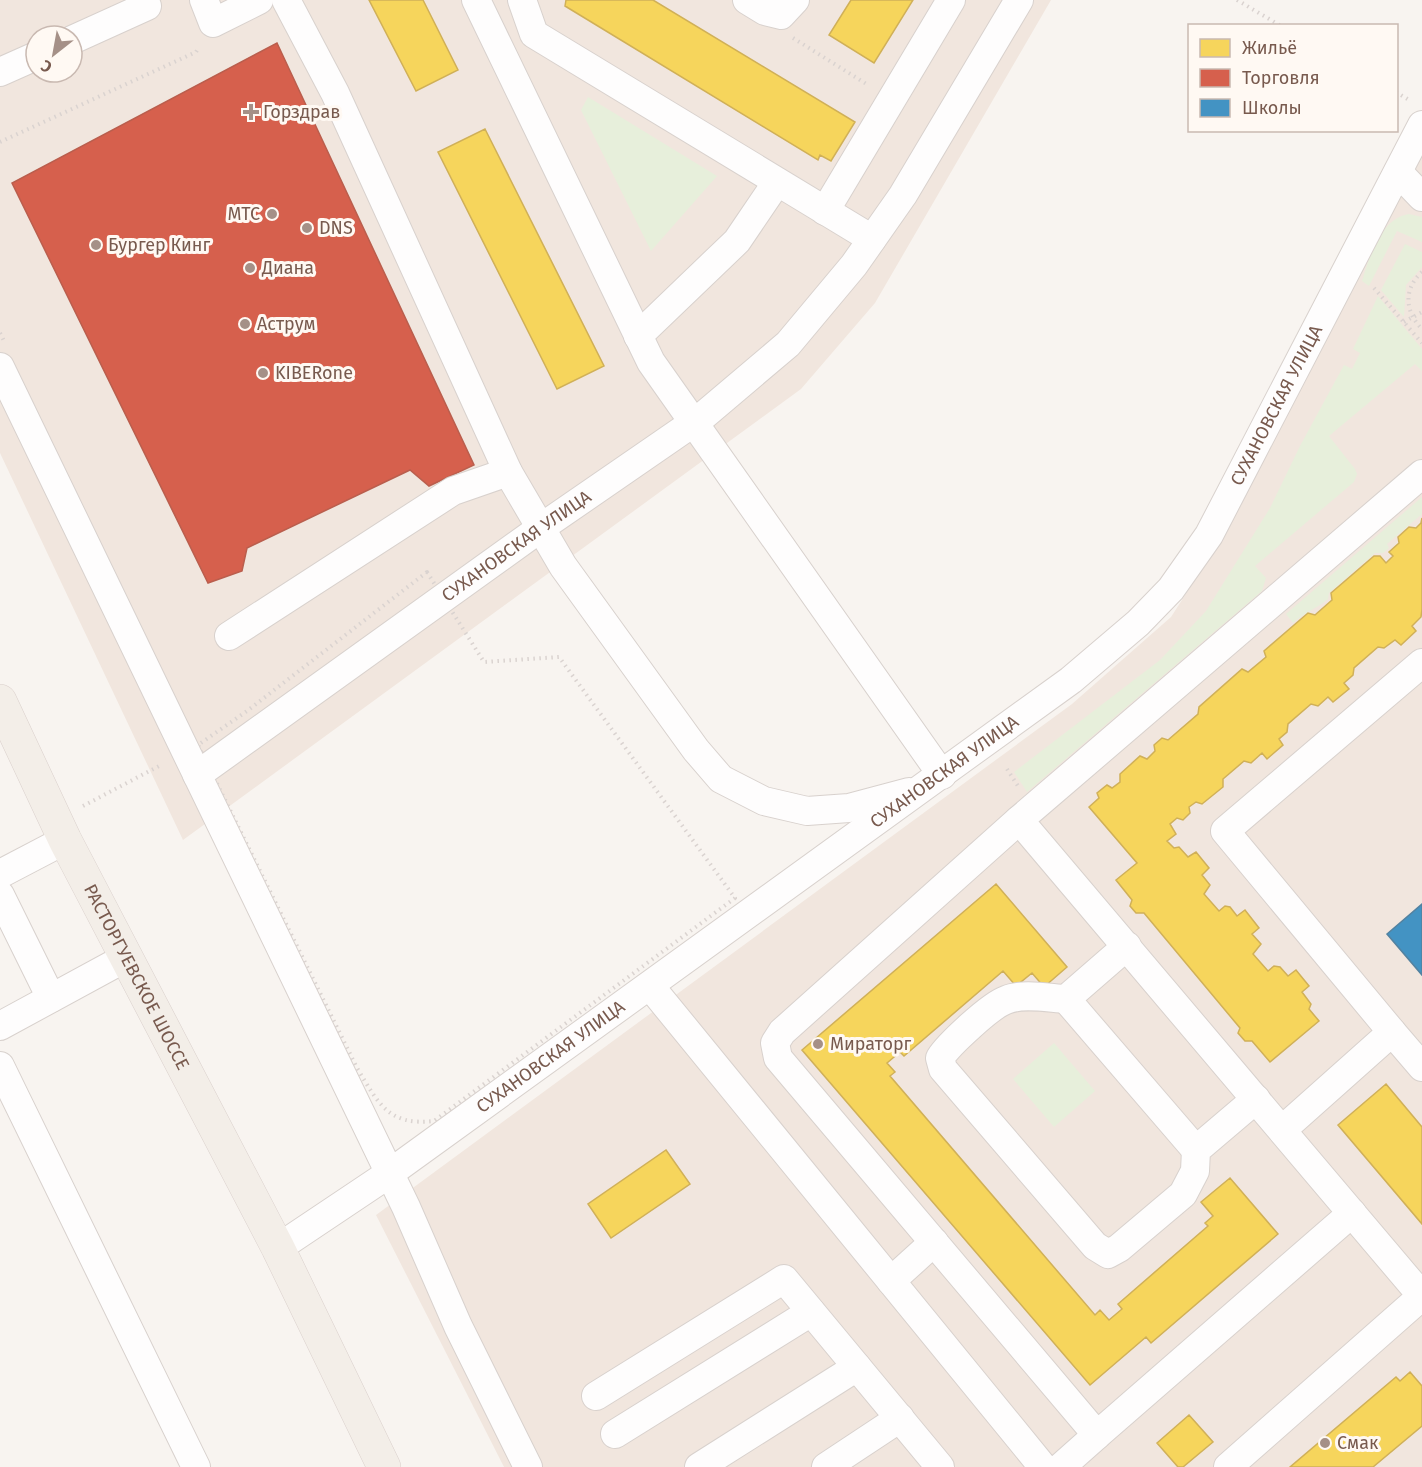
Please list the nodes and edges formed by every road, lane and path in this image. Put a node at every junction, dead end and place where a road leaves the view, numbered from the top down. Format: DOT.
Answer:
graph roads {
  1 [pos="144,0"];
  2 [pos="259,0"];
  3 [pos="286,0"];
  4 [pos="476,0"];
  5 [pos="522,0"];
  6 [pos="747,0"];
  7 [pos="951,0"];
  8 [pos="1019,0"];
  9 [pos="1237,0"];
  10 [pos="788,7"];
  11 [pos="208,11"];
  12 [pos="1278,24"];
  13 [pos="534,34"];
  14 [pos="84,35"];
  15 [pos="497,44"];
  16 [pos="24,61"];
  17 [pos="0,72"];
  18 [pos="877,90"];
  19 [pos="1398,94"];
  20 [pos="1416,112"];
  21 [pos="0,142"];
  22 [pos="1398,172"];
  23 [pos="777,182"];
  24 [pos="1422,197"];
  25 [pos="825,211"];
  26 [pos="872,239"];
  27 [pos="1422,272"];
  28 [pos="1374,288"];
  29 [pos="1422,312"];
  30 [pos="1412,318"];
  31 [pos="1404,322"];
  32 [pos="1422,329"];
  33 [pos="638,336"];
  34 [pos="1422,343"];
  35 [pos="0,367"];
  36 [pos="694,423"];
  37 [pos="507,472"];
  38 [pos="1422,474"];
  39 [pos="542,527"];
  40 [pos="444,598"];
  41 [pos="229,636"];
  42 [pos="1422,663"];
  43 [pos="0,701"];
  44 [pos="203,771"];
  45 [pos="933,781"];
  46 [pos="1019,820"];
  47 [pos="65,840"];
  48 [pos="0,874"];
  49 [pos="0,895"];
  50 [pos="1127,946"];
  51 [pos="127,957"];
  52 [pos="650,986"];
  53 [pos="51,998"];
  54 [pos="1066,999"];
  55 [pos="0,1026"];
  56 [pos="1392,1032"];
  57 [pos="0,1066"];
  58 [pos="1422,1067"];
  59 [pos="1256,1099"];
  60 [pos="1282,1130"];
  61 [pos="1196,1150"];
  62 [pos="390,1173"];
  63 [pos="1352,1213"];
  64 [pos="934,1242"];
  65 [pos="279,1248"];
  66 [pos="891,1281"];
  67 [pos="811,1312"];
  68 [pos="857,1366"];
  69 [pos="596,1396"];
  70 [pos="900,1418"];
  71 [pos="615,1434"];
  72 [pos="1097,1435"];
  73 [pos="196,1467"];
  74 [pos="384,1467"];
  75 [pos="528,1467"];
  76 [pos="699,1467"];
  77 [pos="825,1467"];
  78 [pos="940,1467"];
  79 [pos="1043,1467"];
  80 [pos="1061,1467"];
  81 [pos="1228,1467"];
  1 -- 14 [label="street"];
  2 -- 11 [label="street"];
  3 -- 37 [label="street"];
  4 -- 15 [label="street"];
  5 -- 13 [label="street"];
  6 -- 10 [label="street"];
  7 -- 25 [label="street"];
  8 -- 26 [label="street, СУХАНОВСКАЯ УЛИЦА"];
  9 -- 12 [label="path"];
  10 -- 18 [label="path"];
  11 -- 21 [label="path"];
  13 -- 15 [label="street"];
  13 -- 23 [label="street"];
  15 -- 33 [label="street"];
  16 -- 17 [label="street"];
  19 -- 20 [label="path"];
  20 -- 22 [label="street, СУХАНОВСКАЯ УЛИЦА"];
  22 -- 24 [label="street"];
  22 -- 45 [label="street, СУХАНОВСКАЯ УЛИЦА"];
  23 -- 25 [label="street"];
  23 -- 33 [label="street"];
  25 -- 26 [label="street"];
  26 -- 36 [label="street, СУХАНОВСКАЯ УЛИЦА"];
  27 -- 30 [label="path"];
  28 -- 31 [label="path"];
  29 -- 30 [label="path"];
  30 -- 31 [label="path"];
  30 -- 32 [label="path"];
  31 -- 34 [label="path"];
  33 -- 36 [label="street"];
  35 -- 44 [label="street"];
  36 -- 39 [label="street, СУХАНОВСКАЯ УЛИЦА"];
  36 -- 45 [label="street"];
  37 -- 39 [label="street"];
  37 -- 41 [label="street"];
  38 -- 46 [label="street"];
  39 -- 40 [label="street, СУХАНОВСКАЯ УЛИЦА"];
  39 -- 45 [label="street"];
  40 -- 44 [label="street, СУХАНОВСКАЯ УЛИЦА"];
  40 -- 44 [label="path"];
  40 -- 44 [label="path"];
  42 -- 56 [label="street"];
  43 -- 47 [label="main road, РАСТОРГУЕВСКОЕ ШОССЕ"];
  44 -- 62 [label="street"];
  45 -- 52 [label="street, СУХАНОВСКАЯ УЛИЦА"];
  46 -- 50 [label="street"];
  46 -- 64 [label="street"];
  47 -- 48 [label="street"];
  47 -- 51 [label="main road, РАСТОРГУЕВСКОЕ ШОССЕ"];
  49 -- 53 [label="street"];
  50 -- 54 [label="street"];
  50 -- 59 [label="street"];
  51 -- 53 [label="street"];
  51 -- 65 [label="main road, РАСТОРГУЕВСКОЕ ШОССЕ"];
  52 -- 62 [label="street, СУХАНОВСКАЯ УЛИЦА"];
  52 -- 66 [label="street"];
  53 -- 55 [label="street"];
  54 -- 61 [label="street"];
  54 -- 61 [label="street"];
  56 -- 58 [label="street"];
  56 -- 60 [label="street"];
  57 -- 73 [label="street"];
  59 -- 60 [label="street"];
  59 -- 61 [label="street"];
  60 -- 63 [label="street"];
  62 -- 65 [label="street, СУХАНОВСКАЯ УЛИЦА"];
  62 -- 75 [label="street"];
  63 -- 72 [label="street"];
  63 -- 81 [label="street"];
  64 -- 66 [label="street"];
  64 -- 72 [label="street"];
  65 -- 74 [label="main road, РАСТОРГУЕВСКОЕ ШОССЕ"];
  66 -- 79 [label="street"];
  67 -- 68 [label="street"];
  67 -- 69 [label="street"];
  67 -- 71 [label="street"];
  68 -- 70 [label="street"];
  68 -- 76 [label="street"];
  70 -- 77 [label="street"];
  70 -- 78 [label="street"];
  72 -- 80 [label="street"];
}
